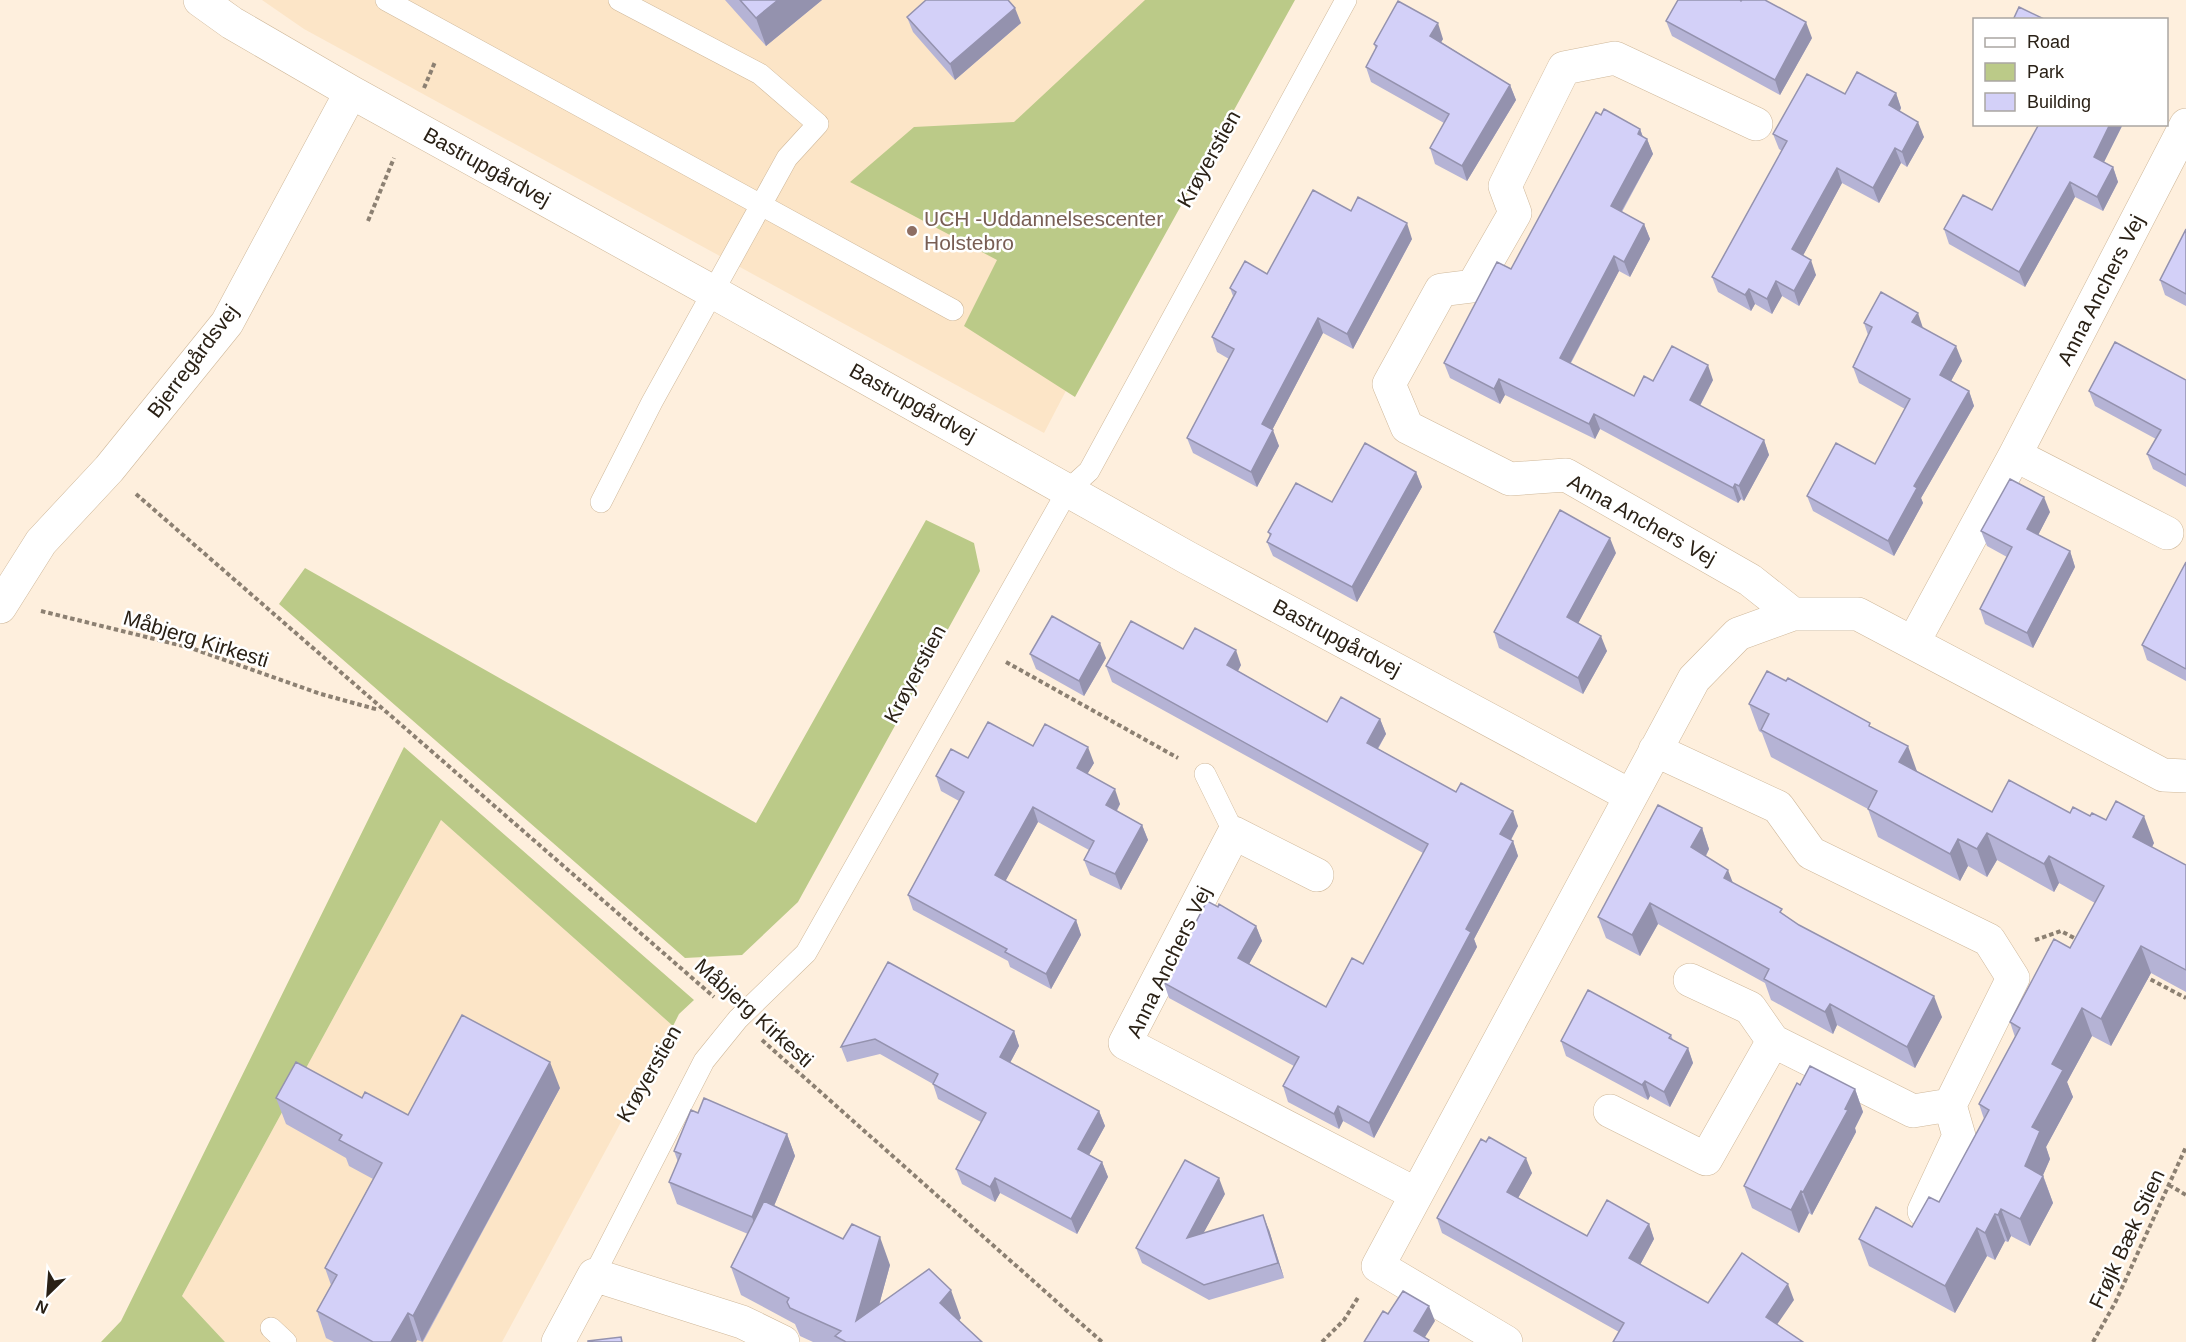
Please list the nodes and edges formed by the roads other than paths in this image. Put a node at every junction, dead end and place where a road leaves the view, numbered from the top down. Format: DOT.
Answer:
graph roads {
  1 [pos="200,0"];
  2 [pos="386,0"];
  3 [pos="619,0"];
  4 [pos="1346,0"];
  5 [pos="351,92"];
  6 [pos="1756,123"];
  7 [pos="2186,125"];
  8 [pos="762,205"];
  9 [pos="713,292"];
  10 [pos="953,310"];
  11 [pos="2016,455"];
  12 [pos="1068,490"];
  13 [pos="601,502"];
  14 [pos="2167,533"];
  15 [pos="1,604"];
  16 [pos="1793,614"];
  17 [pos="1913,643"];
  18 [pos="1655,750"];
  19 [pos="1205,774"];
  20 [pos="2186,776"];
  21 [pos="1631,796"];
  22 [pos="1234,833"];
  23 [pos="1317,875"];
  24 [pos="1690,980"];
  25 [pos="1773,1041"];
  26 [pos="1950,1105"];
  27 [pos="1610,1111"];
  28 [pos="1416,1194"];
  29 [pos="1924,1211"];
  30 [pos="594,1275"];
  31 [pos="742,1332"];
  32 [pos="558,1342"];
  33 [pos="783,1342"];
  34 [pos="1506,1342"];
  1 -- 5 [label="street, Bastrupgårdvej"];
  2 -- 8 [label="lane"];
  3 -- 8 [label="lane"];
  4 -- 12 [label="lane"];
  5 -- 9 [label="street, Bastrupgårdvej"];
  5 -- 15 [label="street, Bjerregårdsvej"];
  6 -- 16 [label="street, Anna Anchers Vej"];
  7 -- 11 [label="street, Anna Anchers Vej"];
  8 -- 9 [label="lane"];
  8 -- 10 [label="lane"];
  9 -- 12 [label="street, Bastrupgårdvej"];
  9 -- 13 [label="lane"];
  11 -- 14 [label="street"];
  11 -- 17 [label="street, Anna Anchers Vej"];
  12 -- 21 [label="street, Bastrupgårdvej"];
  12 -- 30 [label="lane"];
  16 -- 17 [label="street"];
  16 -- 18 [label="street"];
  17 -- 20 [label="street"];
  18 -- 21 [label="street"];
  18 -- 26 [label="street"];
  19 -- 22 [label="lane"];
  21 -- 28 [label="street"];
  22 -- 23 [label="street"];
  22 -- 28 [label="street, Anna Anchers Vej"];
  24 -- 25 [label="street"];
  25 -- 26 [label="street"];
  25 -- 27 [label="street"];
  26 -- 29 [label="street"];
  28 -- 34 [label="street"];
  30 -- 31 [label="street"];
  30 -- 32 [label="street"];
  31 -- 33 [label="street"];
}
